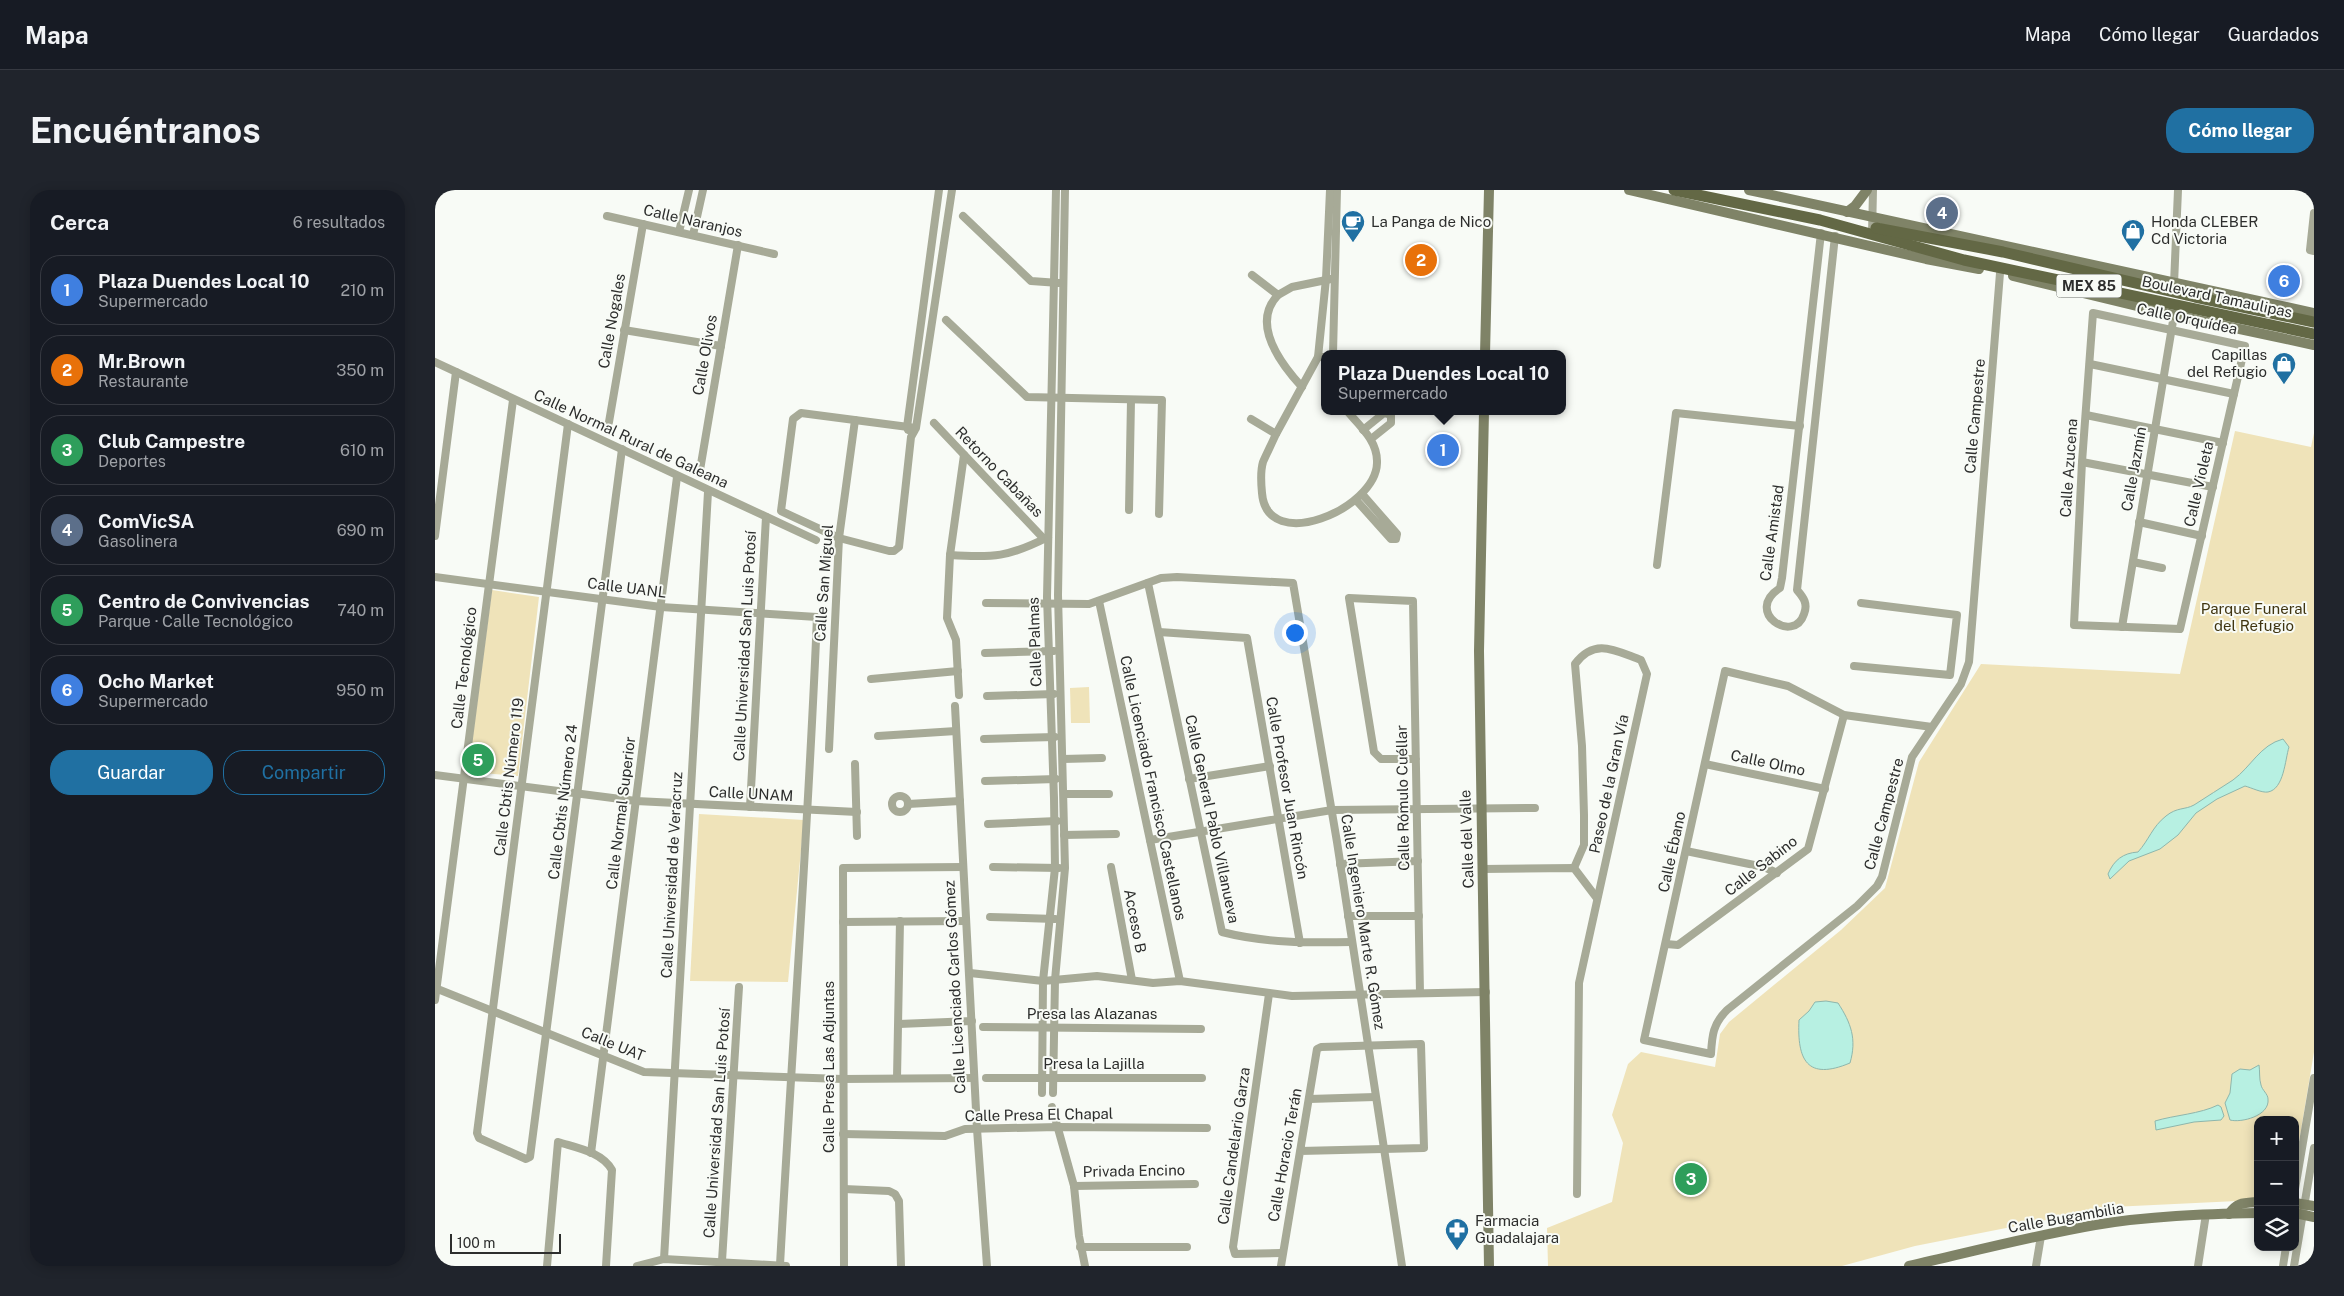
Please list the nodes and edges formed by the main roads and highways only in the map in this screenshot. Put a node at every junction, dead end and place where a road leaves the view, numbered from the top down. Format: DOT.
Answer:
graph roads {
  1 [pos="1675,190"];
  2 [pos="1705,190"];
  3 [pos="1872,226"];
  4 [pos="1959,245"];
  5 [pos="1927,254"];
  6 [pos="2222,304"];
  7 [pos="2314,322"];
  8 [pos="2314,334"];
  1 -- 3 [label="main road, Boulevard Tamaulipas / MEX 85"];
  2 -- 3 [label="main road, Boulevard Tamaulipas / MEX 85"];
  3 -- 4 [label="main road, Boulevard Tamaulipas / MEX 85"];
  3 -- 5 [label="main road, Boulevard Tamaulipas / MEX 85"];
  4 -- 5 [label="main road"];
  4 -- 6 [label="main road, Boulevard Tamaulipas / MEX 85"];
  5 -- 6 [label="main road, Boulevard Tamaulipas / MEX 85"];
  6 -- 7 [label="main road, Boulevard Tamaulipas / MEX 85"];
  6 -- 8 [label="main road, Boulevard Tamaulipas / MEX 85"];
}
